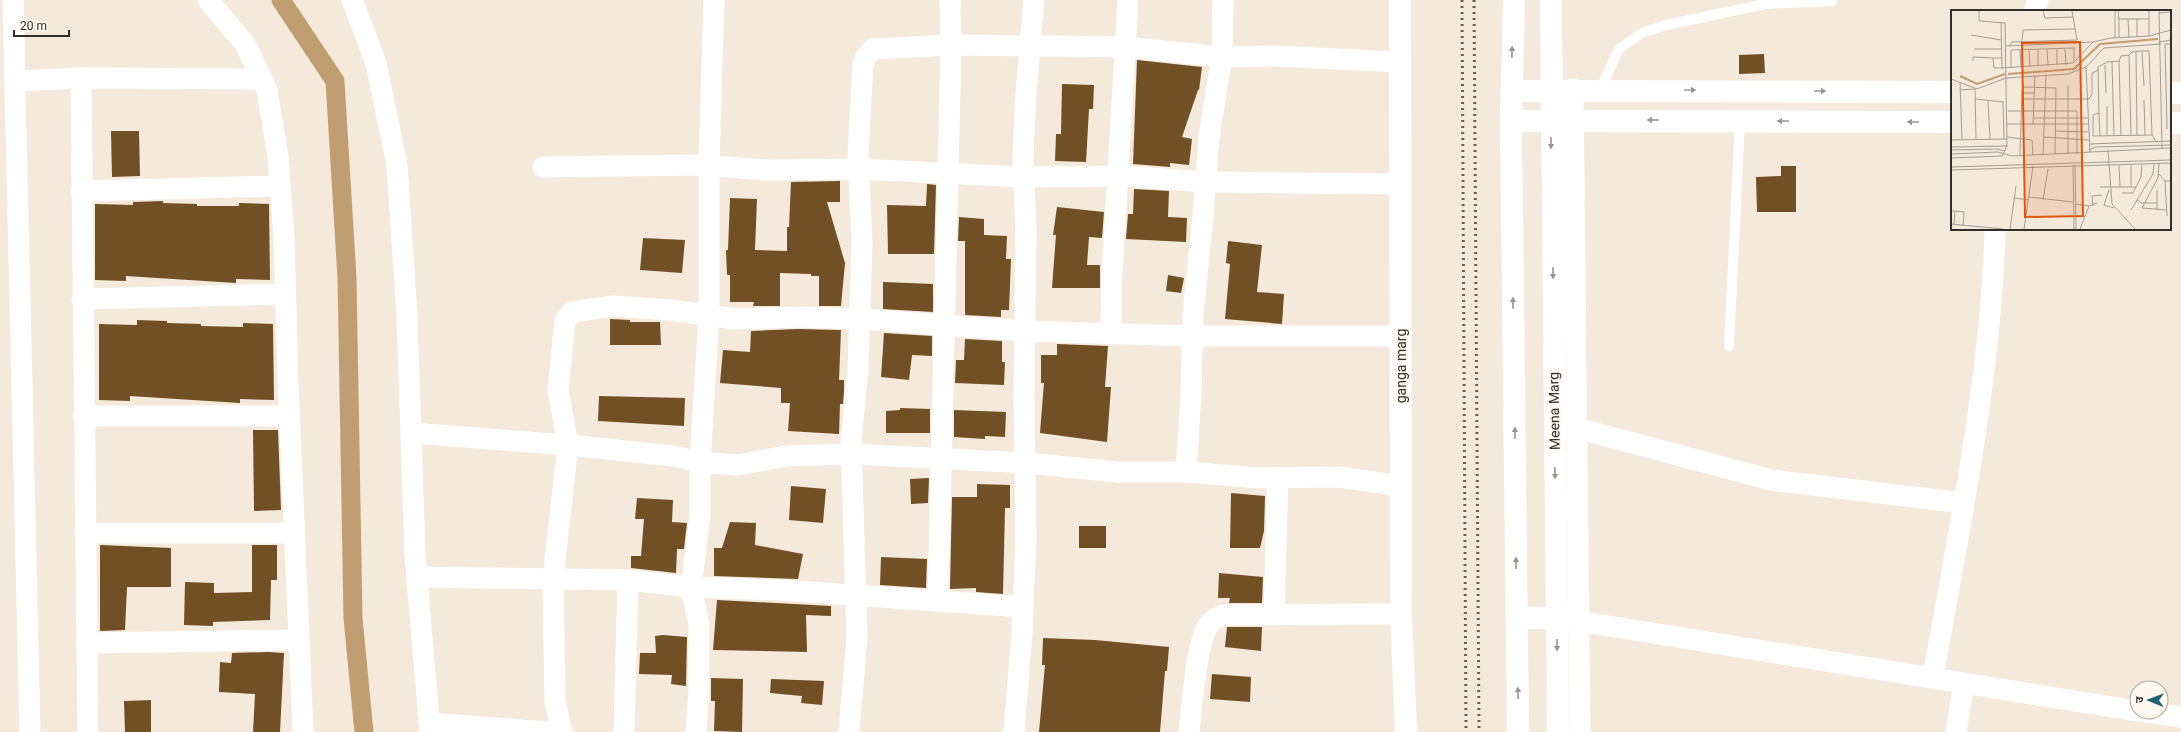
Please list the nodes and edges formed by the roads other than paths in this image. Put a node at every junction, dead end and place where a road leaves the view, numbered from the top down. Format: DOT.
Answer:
graph roads {
  1 [pos="13,0"];
  2 [pos="208,0"];
  3 [pos="352,0"];
  4 [pos="714,0"];
  5 [pos="950,0"];
  6 [pos="1034,0"];
  7 [pos="1128,0"];
  8 [pos="1223,0"];
  9 [pos="1400,0"];
  10 [pos="1514,0"];
  11 [pos="1550,0"];
  12 [pos="2038,0"];
  13 [pos="1832,1"];
  14 [pos="2034,10"];
  15 [pos="7,33"];
  16 [pos="951,45"];
  17 [pos="1030,45"];
  18 [pos="1126,47"];
  19 [pos="1222,57"];
  20 [pos="1400,62"];
  21 [pos="81,78"];
  22 [pos="262,79"];
  23 [pos="15,81"];
  24 [pos="1573,89"];
  25 [pos="1511,90"];
  26 [pos="1551,90"];
  27 [pos="1600,90"];
  28 [pos="1951,92"];
  29 [pos="1551,120"];
  30 [pos="1573,120"];
  31 [pos="1511,121"];
  32 [pos="1740,121"];
  33 [pos="1951,122"];
  34 [pos="709,165"];
  35 [pos="543,167"];
  36 [pos="858,169"];
  37 [pos="948,174"];
  38 [pos="1119,176"];
  39 [pos="1024,177"];
  40 [pos="1206,182"];
  41 [pos="1401,184"];
  42 [pos="280,186"];
  43 [pos="81,190"];
  44 [pos="1995,230"];
  45 [pos="285,294"];
  46 [pos="82,299"];
  47 [pos="709,315"];
  48 [pos="860,319"];
  49 [pos="945,324"];
  50 [pos="1024,331"];
  51 [pos="1111,333"];
  52 [pos="1192,336"];
  53 [pos="1401,336"];
  54 [pos="1729,346"];
  55 [pos="83,416"];
  56 [pos="289,416"];
  57 [pos="1577,428"];
  58 [pos="411,433"];
  59 [pos="568,445"];
  60 [pos="851,454"];
  61 [pos="941,459"];
  62 [pos="700,462"];
  63 [pos="1026,463"];
  64 [pos="1186,472"];
  65 [pos="1278,477"];
  66 [pos="1401,486"];
  67 [pos="1964,503"];
  68 [pos="85,533"];
  69 [pos="294,533"];
  70 [pos="417,577"];
  71 [pos="553,579"];
  72 [pos="628,580"];
  73 [pos="691,587"];
  74 [pos="855,596"];
  75 [pos="938,602"];
  76 [pos="1023,607"];
  77 [pos="1401,614"];
  78 [pos="1274,615"];
  79 [pos="1517,618"];
  80 [pos="1556,618"];
  81 [pos="1579,621"];
  82 [pos="299,640"];
  83 [pos="86,643"];
  84 [pos="1933,677"];
  85 [pos="1964,682"];
  86 [pos="2129,709"];
  87 [pos="2169,715"];
  88 [pos="2181,717"];
  89 [pos="430,727"];
  90 [pos="30,732"];
  91 [pos="88,732"];
  92 [pos="303,732"];
  93 [pos="549,732"];
  94 [pos="562,732"];
  95 [pos="624,732"];
  96 [pos="696,732"];
  97 [pos="849,732"];
  98 [pos="1014,732"];
  99 [pos="1189,732"];
  100 [pos="1406,732"];
  101 [pos="1518,732"];
  102 [pos="1558,732"];
  103 [pos="1580,732"];
  104 [pos="1956,732"];
  1 -- 15 [label="street"];
  2 -- 22 [label="street"];
  3 -- 58 [label="street"];
  4 -- 34 [label="street"];
  5 -- 16 [label="street"];
  6 -- 17 [label="street"];
  7 -- 18 [label="street"];
  8 -- 19 [label="street"];
  9 -- 20 [label="street, ganga marg"];
  25 -- 10 [label="street, one-way"];
  11 -- 26 [label="street, Meena Marg"];
  12 -- 14 [label="street"];
  13 -- 27 [label="lane"];
  15 -- 23 [label="street"];
  16 -- 17 [label="street"];
  16 -- 36 [label="street"];
  16 -- 37 [label="street"];
  17 -- 18 [label="street"];
  17 -- 39 [label="street"];
  18 -- 19 [label="street"];
  18 -- 38 [label="street"];
  19 -- 20 [label="street"];
  19 -- 40 [label="street"];
  20 -- 41 [label="street, ganga marg"];
  21 -- 22 [label="street"];
  21 -- 23 [label="street"];
  21 -- 43 [label="street"];
  22 -- 42 [label="street"];
  23 -- 90 [label="street"];
  24 -- 26 [label="street"];
  24 -- 27 [label="street"];
  24 -- 30 [label="street"];
  25 -- 26 [label="street"];
  25 -- 31 [label="street"];
  26 -- 29 [label="street, Meena Marg"];
  27 -- 28 [label="street, one-way"];
  29 -- 30 [label="street"];
  29 -- 31 [label="street"];
  29 -- 80 [label="street, Meena Marg, one-way"];
  32 -- 30 [label="street, one-way"];
  30 -- 57 [label="street"];
  79 -- 31 [label="street, one-way"];
  33 -- 32 [label="street, one-way"];
  32 -- 54 [label="lane"];
  34 -- 35 [label="street"];
  34 -- 36 [label="street"];
  34 -- 47 [label="street"];
  36 -- 37 [label="street"];
  36 -- 48 [label="street"];
  37 -- 39 [label="street"];
  37 -- 49 [label="street"];
  38 -- 39 [label="street"];
  38 -- 40 [label="street"];
  38 -- 51 [label="street"];
  39 -- 50 [label="street"];
  40 -- 41 [label="street"];
  40 -- 52 [label="street"];
  41 -- 53 [label="street, ganga marg"];
  42 -- 43 [label="street"];
  42 -- 45 [label="street"];
  43 -- 46 [label="street"];
  44 -- 67 [label="street"];
  45 -- 46 [label="street"];
  45 -- 56 [label="street"];
  46 -- 55 [label="street"];
  47 -- 48 [label="street"];
  47 -- 59 [label="street"];
  47 -- 62 [label="street"];
  48 -- 49 [label="street"];
  48 -- 60 [label="street"];
  49 -- 50 [label="street"];
  49 -- 61 [label="street"];
  50 -- 51 [label="street"];
  50 -- 63 [label="street"];
  51 -- 52 [label="street"];
  52 -- 53 [label="street"];
  52 -- 64 [label="street"];
  53 -- 66 [label="street, ganga marg"];
  55 -- 56 [label="street"];
  55 -- 68 [label="street"];
  56 -- 69 [label="street"];
  57 -- 67 [label="street"];
  57 -- 81 [label="street"];
  58 -- 59 [label="street"];
  58 -- 70 [label="street"];
  59 -- 62 [label="street"];
  59 -- 71 [label="street"];
  60 -- 61 [label="street"];
  60 -- 62 [label="street"];
  60 -- 74 [label="street"];
  61 -- 63 [label="street"];
  61 -- 75 [label="street"];
  62 -- 73 [label="street"];
  63 -- 64 [label="street"];
  63 -- 76 [label="street"];
  64 -- 65 [label="street"];
  65 -- 66 [label="street"];
  65 -- 78 [label="street"];
  66 -- 77 [label="street, ganga marg"];
  67 -- 84 [label="street"];
  68 -- 69 [label="street"];
  68 -- 83 [label="street"];
  69 -- 82 [label="street"];
  70 -- 71 [label="street"];
  70 -- 89 [label="street"];
  71 -- 72 [label="street"];
  71 -- 94 [label="street"];
  72 -- 73 [label="street"];
  72 -- 95 [label="street"];
  73 -- 74 [label="street"];
  73 -- 96 [label="street"];
  74 -- 75 [label="street"];
  74 -- 97 [label="street"];
  75 -- 76 [label="street"];
  76 -- 98 [label="street"];
  77 -- 78 [label="street"];
  77 -- 100 [label="street, ganga marg"];
  78 -- 99 [label="street"];
  79 -- 80 [label="street"];
  101 -- 79 [label="street, one-way"];
  80 -- 81 [label="street"];
  80 -- 102 [label="street, Meena Marg, one-way"];
  81 -- 84 [label="street"];
  81 -- 103 [label="street"];
  82 -- 83 [label="street"];
  82 -- 92 [label="street"];
  83 -- 91 [label="street"];
  84 -- 85 [label="street"];
  85 -- 86 [label="street"];
  85 -- 104 [label="street"];
  87 -- 88 [label="street"];
  89 -- 93 [label="street"];
}
